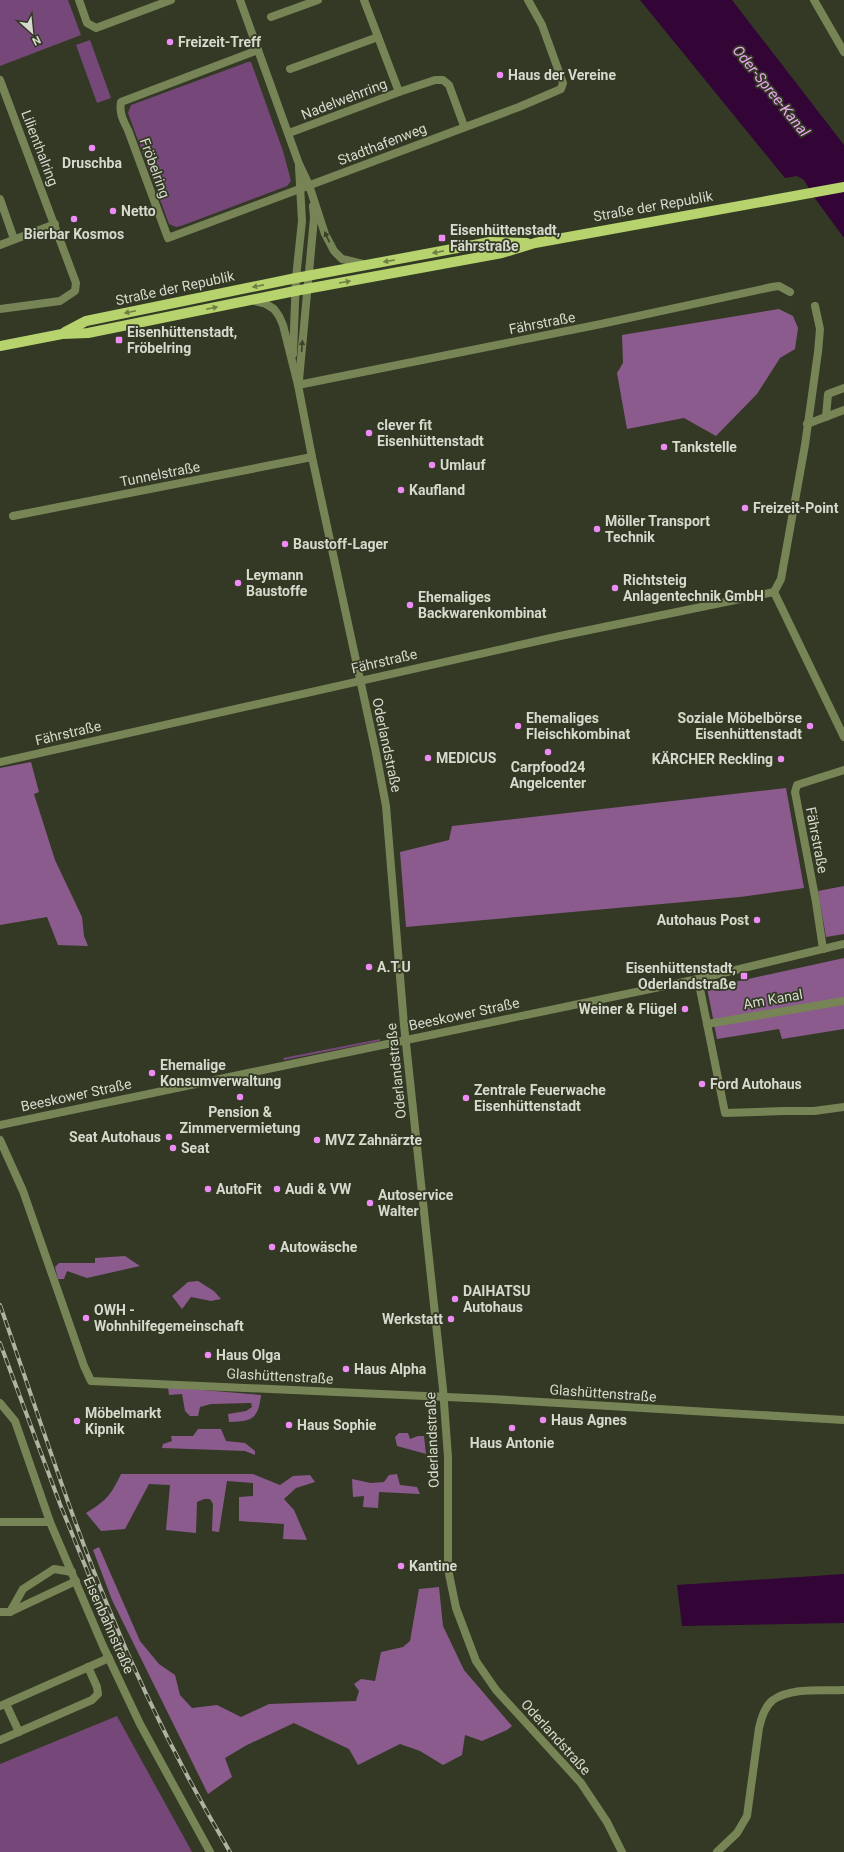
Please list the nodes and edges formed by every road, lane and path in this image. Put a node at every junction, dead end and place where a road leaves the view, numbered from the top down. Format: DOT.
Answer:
graph roads {
  1 [pos="79,0"];
  2 [pos="171,0"];
  3 [pos="240,0"];
  4 [pos="318,0"];
  5 [pos="364,0"];
  6 [pos="528,0"];
  7 [pos="814,0"];
  8 [pos="271,17"];
  9 [pos="378,37"];
  10 [pos="258,50"];
  11 [pos="844,52"];
  12 [pos="290,69"];
  13 [pos="0,80"];
  14 [pos="399,92"];
  15 [pos="464,126"];
  16 [pos="289,133"];
  17 [pos="299,164"];
  18 [pos="309,185"];
  19 [pos="844,187"];
  20 [pos="300,188"];
  21 [pos="313,196"];
  22 [pos="0,199"];
  23 [pos="55,224"];
  24 [pos="14,239"];
  25 [pos="535,243"];
  26 [pos="0,245"];
  27 [pos="368,264"];
  28 [pos="309,276"];
  29 [pos="296,278"];
  30 [pos="306,289"];
  31 [pos="295,291"];
  32 [pos="790,292"];
  33 [pos="251,300"];
  34 [pos="815,306"];
  35 [pos="0,309"];
  36 [pos="62,334"];
  37 [pos="0,342"];
  38 [pos="12,343"];
  39 [pos="0,346"];
  40 [pos="293,363"];
  41 [pos="298,385"];
  42 [pos="844,388"];
  43 [pos="844,410"];
  44 [pos="826,417"];
  45 [pos="807,424"];
  46 [pos="312,457"];
  47 [pos="13,516"];
  48 [pos="774,592"];
  49 [pos="360,680"];
  50 [pos="844,737"];
  51 [pos="0,762"];
  52 [pos="844,770"];
  53 [pos="844,944"];
  54 [pos="822,949"];
  55 [pos="698,979"];
  56 [pos="844,1001"];
  57 [pos="707,1024"];
  58 [pos="406,1040"];
  59 [pos="844,1107"];
  60 [pos="0,1125"];
  61 [pos="0,1140"];
  62 [pos="444,1397"];
  63 [pos="0,1403"];
  64 [pos="844,1420"];
  65 [pos="0,1522"];
  66 [pos="50,1522"];
  67 [pos="72,1572"];
  68 [pos="76,1581"];
  69 [pos="0,1612"];
  70 [pos="10,1612"];
  71 [pos="109,1658"];
  72 [pos="88,1667"];
  73 [pos="844,1690"];
  74 [pos="3,1705"];
  75 [pos="19,1732"];
  76 [pos="0,1740"];
  77 [pos="210,1852"];
  78 [pos="622,1852"];
  79 [pos="717,1852"];
  1 -- 2 [label="street"];
  3 -- 10 [label="street"];
  4 -- 8 [label="street"];
  5 -- 9 [label="street, Nadelwehrring"];
  6 -- 15 [label="street, Stadthafenweg"];
  7 -- 11 [label="street"];
  9 -- 12 [label="street"];
  9 -- 14 [label="street, Nadelwehrring"];
  10 -- 16 [label="street"];
  10 -- 20 [label="street, Fröbelring"];
  13 -- 23 [label="street, Lilienthalring"];
  14 -- 15 [label="street"];
  14 -- 16 [label="street, Nadelwehrring"];
  15 -- 18 [label="street, Stadthafenweg"];
  16 -- 17 [label="street"];
  17 -- 18 [label="street"];
  17 -- 20 [label="street"];
  18 -- 20 [label="street, Fröbelring"];
  18 -- 21 [label="street"];
  19 -- 25 [label="main road, Straße der Republik"];
  20 -- 29 [label="street"];
  27 -- 21 [label="street, one-way"];
  21 -- 28 [label="street"];
  22 -- 24 [label="street"];
  23 -- 24 [label="street"];
  23 -- 35 [label="street, Lilienthalring"];
  24 -- 26 [label="street"];
  25 -- 27 [label="main road, Straße der Republik, one-way"];
  30 -- 25 [label="main road, Straße der Republik, one-way"];
  27 -- 28 [label="main road, Straße der Republik"];
  28 -- 29 [label="main road, Straße der Republik"];
  28 -- 30 [label="street"];
  29 -- 31 [label="street"];
  29 -- 36 [label="main road, Straße der Republik, one-way"];
  30 -- 31 [label="main road, Straße der Republik"];
  41 -- 30 [label="street, Oderlandstraße, one-way"];
  31 -- 33 [label="main road, Straße der Republik"];
  31 -- 40 [label="street, Oderlandstraße"];
  32 -- 41 [label="street, Fährstraße"];
  36 -- 33 [label="main road, Straße der Republik, one-way"];
  33 -- 40 [label="street, Oderlandstraße"];
  34 -- 45 [label="street"];
  36 -- 38 [label="main road, Straße der Republik"];
  37 -- 38 [label="main road"];
  38 -- 39 [label="main road, Straße der Republik"];
  40 -- 41 [label="street, Oderlandstraße"];
  41 -- 46 [label="street, Oderlandstraße"];
  42 -- 44 [label="street"];
  43 -- 44 [label="street"];
  44 -- 45 [label="street"];
  45 -- 48 [label="street"];
  46 -- 47 [label="street, Tunnelstraße"];
  46 -- 49 [label="street, Oderlandstraße"];
  48 -- 49 [label="street, Fährstraße"];
  48 -- 50 [label="street"];
  49 -- 51 [label="street, Fährstraße"];
  49 -- 58 [label="street, Oderlandstraße"];
  52 -- 54 [label="street, Fährstraße"];
  53 -- 54 [label="street, Beeskower Straße"];
  54 -- 55 [label="street, Beeskower Straße"];
  55 -- 57 [label="street"];
  55 -- 58 [label="street, Beeskower Straße"];
  56 -- 57 [label="street, Am Kanal"];
  57 -- 59 [label="street"];
  58 -- 60 [label="street, Beeskower Straße"];
  58 -- 62 [label="street, Oderlandstraße"];
  61 -- 62 [label="street, Glashüttenstraße"];
  62 -- 64 [label="street, Glashüttenstraße"];
  62 -- 78 [label="street, Oderlandstraße"];
  63 -- 66 [label="street, Eisenbahnstraße"];
  65 -- 66 [label="street"];
  66 -- 67 [label="street, Eisenbahnstraße"];
  67 -- 68 [label="street, Eisenbahnstraße"];
  67 -- 70 [label="street"];
  68 -- 70 [label="street"];
  68 -- 71 [label="street, Eisenbahnstraße"];
  69 -- 70 [label="street"];
  71 -- 72 [label="street"];
  71 -- 77 [label="street, Eisenbahnstraße"];
  72 -- 74 [label="street"];
  72 -- 75 [label="street"];
  73 -- 79 [label="street"];
  74 -- 75 [label="street"];
  75 -- 76 [label="street"];
}
